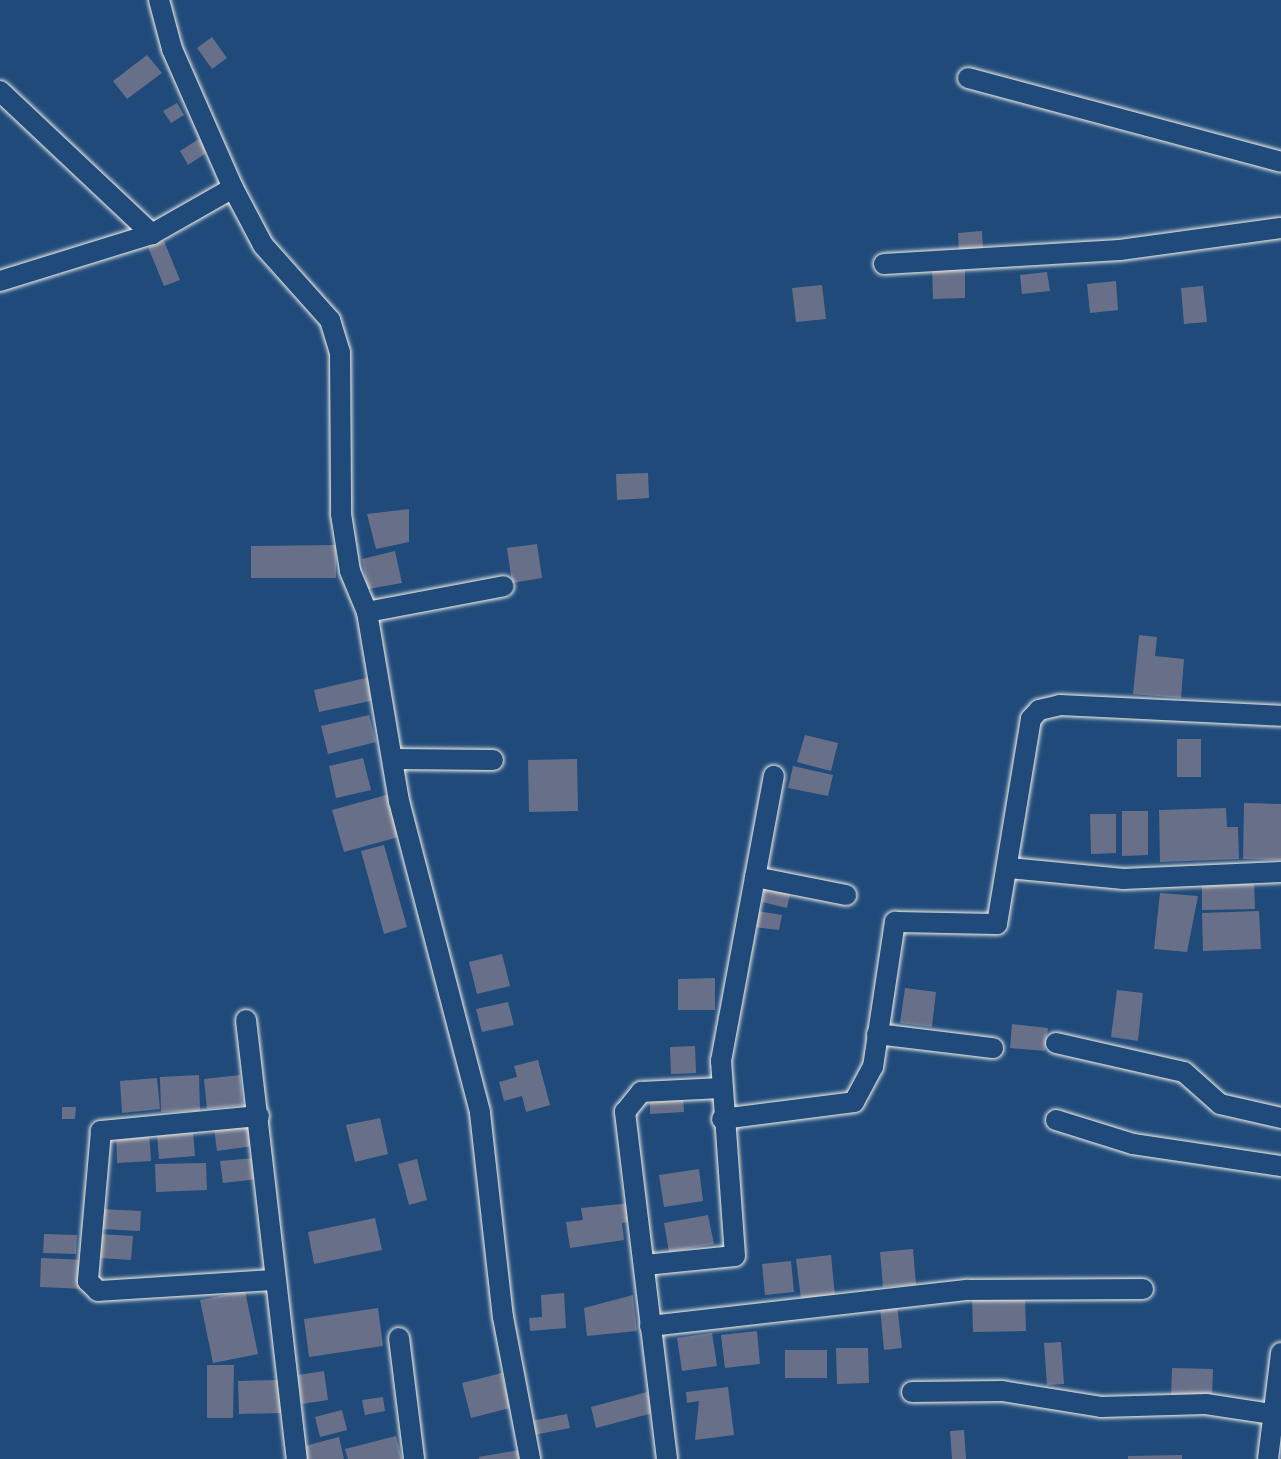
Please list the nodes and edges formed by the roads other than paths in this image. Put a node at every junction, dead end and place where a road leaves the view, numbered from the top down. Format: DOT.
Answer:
graph roads {
  1 [pos="159,0"];
  2 [pos="968,78"];
  3 [pos="0,91"];
  4 [pos="1281,162"];
  5 [pos="233,188"];
  6 [pos="1281,228"];
  7 [pos="152,234"];
  8 [pos="884,264"];
  9 [pos="0,281"];
  10 [pos="504,586"];
  11 [pos="367,612"];
  12 [pos="1281,716"];
  13 [pos="396,759"];
  14 [pos="493,760"];
  15 [pos="774,776"];
  16 [pos="1009,868"];
  17 [pos="1281,872"];
  18 [pos="755,877"];
  19 [pos="846,895"];
  20 [pos="246,1020"];
  21 [pos="877,1034"];
  22 [pos="1056,1043"];
  23 [pos="993,1048"];
  24 [pos="721,1088"];
  25 [pos="259,1116"];
  26 [pos="1281,1118"];
  27 [pos="722,1119"];
  28 [pos="1056,1120"];
  29 [pos="1281,1166"];
  30 [pos="645,1265"];
  31 [pos="271,1280"];
  32 [pos="1143,1289"];
  33 [pos="650,1326"];
  34 [pos="399,1338"];
  35 [pos="1281,1353"];
  36 [pos="912,1392"];
  37 [pos="1276,1405"];
  38 [pos="297,1459"];
  39 [pos="414,1459"];
  40 [pos="530,1459"];
  41 [pos="667,1459"];
  42 [pos="1268,1459"];
  1 -- 5 [label="street"];
  2 -- 4 [label="street"];
  3 -- 7 [label="street"];
  5 -- 7 [label="street"];
  5 -- 11 [label="street"];
  6 -- 8 [label="street"];
  7 -- 9 [label="street"];
  10 -- 11 [label="street"];
  11 -- 13 [label="street"];
  12 -- 16 [label="street"];
  13 -- 14 [label="street"];
  13 -- 40 [label="street"];
  15 -- 18 [label="street"];
  16 -- 17 [label="street"];
  16 -- 21 [label="street"];
  18 -- 19 [label="street"];
  18 -- 24 [label="street"];
  20 -- 25 [label="street"];
  21 -- 23 [label="street"];
  21 -- 27 [label="street"];
  22 -- 26 [label="street"];
  24 -- 27 [label="street"];
  24 -- 30 [label="street"];
  25 -- 31 [label="street"];
  25 -- 31 [label="street"];
  27 -- 30 [label="street"];
  28 -- 29 [label="street"];
  30 -- 33 [label="street"];
  31 -- 38 [label="street"];
  32 -- 33 [label="street"];
  33 -- 41 [label="street"];
  34 -- 39 [label="street"];
  35 -- 37 [label="street"];
  36 -- 37 [label="street"];
  37 -- 42 [label="street"];
}
